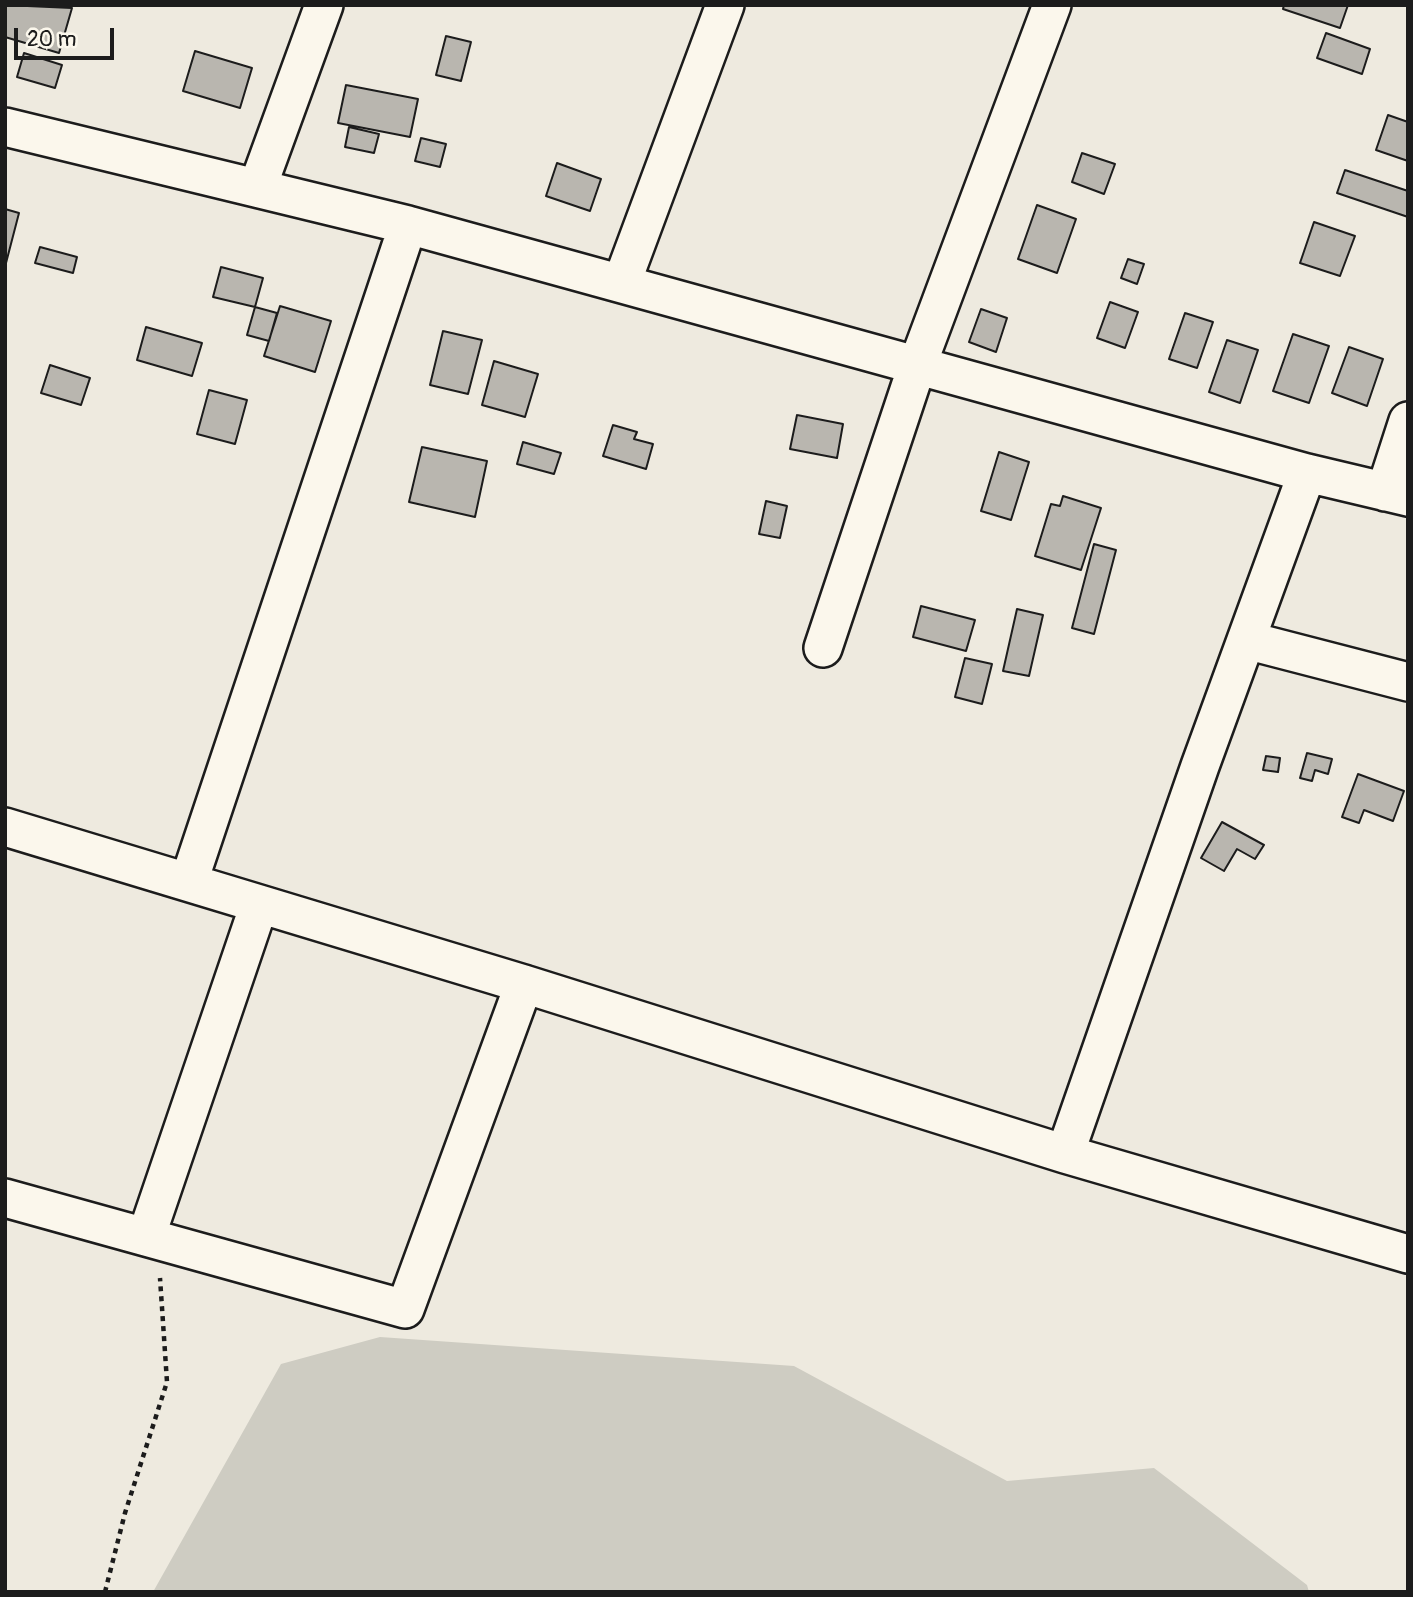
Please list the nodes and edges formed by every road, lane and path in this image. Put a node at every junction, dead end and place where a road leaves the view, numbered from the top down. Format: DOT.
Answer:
graph roads {
  1 [pos="324,5"];
  2 [pos="725,5"];
  3 [pos="1052,5"];
  4 [pos="5,127"];
  5 [pos="258,186"];
  6 [pos="408,225"];
  7 [pos="622,282"];
  8 [pos="918,366"];
  9 [pos="1408,421"];
  10 [pos="1307,473"];
  11 [pos="1397,495"];
  12 [pos="1246,640"];
  13 [pos="823,648"];
  14 [pos="1408,682"];
  15 [pos="5,827"];
  16 [pos="189,881"];
  17 [pos="259,905"];
  18 [pos="524,984"];
  19 [pos="1065,1154"];
  20 [pos="5,1198"];
  21 [pos="146,1237"];
  22 [pos="1408,1254"];
  23 [pos="105,1592"];
  1 -- 5 [label="street"];
  2 -- 7 [label="street"];
  3 -- 8 [label="street"];
  4 -- 5 [label="street"];
  5 -- 6 [label="street"];
  6 -- 7 [label="street"];
  6 -- 16 [label="street"];
  7 -- 8 [label="street"];
  8 -- 10 [label="street"];
  8 -- 13 [label="street"];
  9 -- 11 [label="street"];
  10 -- 11 [label="street"];
  10 -- 12 [label="street"];
  12 -- 14 [label="street"];
  12 -- 19 [label="street"];
  15 -- 16 [label="street"];
  16 -- 17 [label="street"];
  17 -- 18 [label="street"];
  17 -- 21 [label="street"];
  18 -- 19 [label="street"];
  18 -- 21 [label="street"];
  19 -- 22 [label="street"];
  20 -- 21 [label="street"];
  21 -- 23 [label="path"];
}
